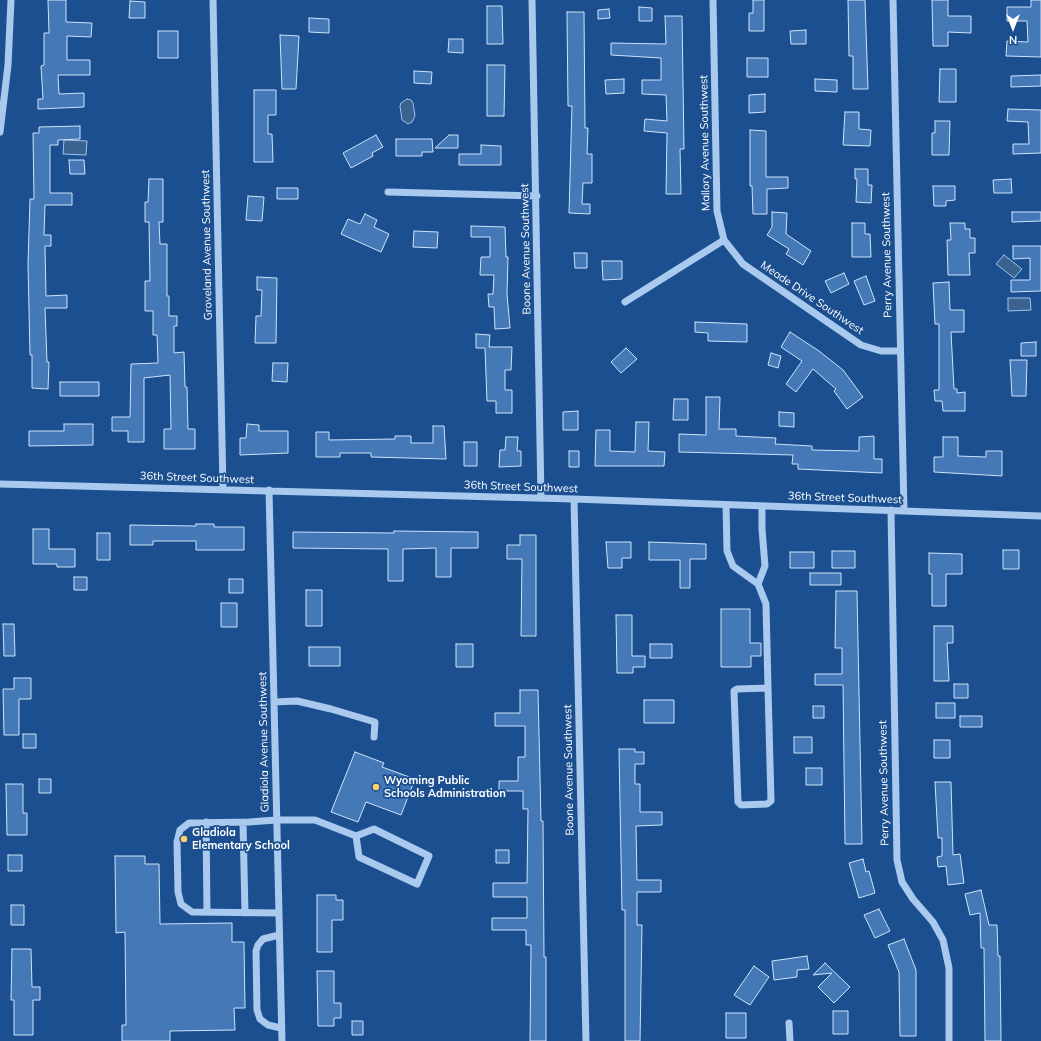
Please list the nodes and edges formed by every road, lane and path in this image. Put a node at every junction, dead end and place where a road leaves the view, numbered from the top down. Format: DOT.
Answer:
graph roads {
  1 [pos="11,0"];
  2 [pos="213,0"];
  3 [pos="532,0"];
  4 [pos="713,0"];
  5 [pos="893,0"];
  6 [pos="0,132"];
  7 [pos="388,192"];
  8 [pos="537,196"];
  9 [pos="724,240"];
  10 [pos="625,302"];
  11 [pos="900,351"];
  12 [pos="0,484"];
  13 [pos="223,489"];
  14 [pos="269,490"];
  15 [pos="541,498"];
  16 [pos="574,499"];
  17 [pos="726,505"];
  18 [pos="762,506"];
  19 [pos="891,510"];
  20 [pos="904,511"];
  21 [pos="1041,516"];
  22 [pos="758,584"];
  23 [pos="768,688"];
  24 [pos="274,702"];
  25 [pos="374,737"];
  26 [pos="276,820"];
  27 [pos="206,822"];
  28 [pos="243,822"];
  29 [pos="356,836"];
  30 [pos="207,912"];
  31 [pos="245,913"];
  32 [pos="279,914"];
  33 [pos="279,934"];
  34 [pos="790,1023"];
  35 [pos="281,1028"];
  36 [pos="282,1041"];
  37 [pos="586,1041"];
  38 [pos="790,1041"];
  39 [pos="949,1041"];
  1 -- 6 [label="street"];
  2 -- 13 [label="street, Groveland Avenue Southwest"];
  3 -- 8 [label="street, Boone Avenue Southwest"];
  4 -- 9 [label="street, Mallory Avenue Southwest"];
  5 -- 11 [label="street, Perry Avenue Southwest"];
  7 -- 8 [label="street"];
  8 -- 15 [label="street, Boone Avenue Southwest"];
  9 -- 10 [label="street"];
  9 -- 11 [label="street, Meade Drive Southwest"];
  11 -- 20 [label="street, Perry Avenue Southwest"];
  12 -- 13 [label="street, 36th Street Southwest"];
  13 -- 14 [label="street, 36th Street Southwest"];
  14 -- 15 [label="street, 36th Street Southwest"];
  14 -- 24 [label="street, Gladiola Avenue Southwest"];
  15 -- 16 [label="street, 36th Street Southwest"];
  16 -- 17 [label="street, 36th Street Southwest"];
  16 -- 37 [label="street, Boone Avenue Southwest"];
  17 -- 18 [label="street, 36th Street Southwest"];
  17 -- 22 [label="street"];
  18 -- 19 [label="street, 36th Street Southwest"];
  18 -- 22 [label="street"];
  19 -- 20 [label="street, 36th Street Southwest"];
  19 -- 39 [label="street, Perry Avenue Southwest"];
  20 -- 21 [label="street, 36th Street Southwest"];
  22 -- 23 [label="street"];
  23 -- 23 [label="street"];
  24 -- 25 [label="street"];
  24 -- 26 [label="street, Gladiola Avenue Southwest"];
  26 -- 28 [label="street"];
  26 -- 29 [label="street"];
  26 -- 32 [label="street, Gladiola Avenue Southwest"];
  27 -- 28 [label="street"];
  27 -- 30 [label="street"];
  27 -- 30 [label="street"];
  28 -- 31 [label="street"];
  29 -- 29 [label="street"];
  30 -- 31 [label="street"];
  31 -- 32 [label="street"];
  32 -- 33 [label="street, Gladiola Avenue Southwest"];
  33 -- 35 [label="street, Gladiola Avenue Southwest"];
  33 -- 35 [label="street"];
  34 -- 38 [label="street"];
  35 -- 36 [label="street, Gladiola Avenue Southwest"];
}
